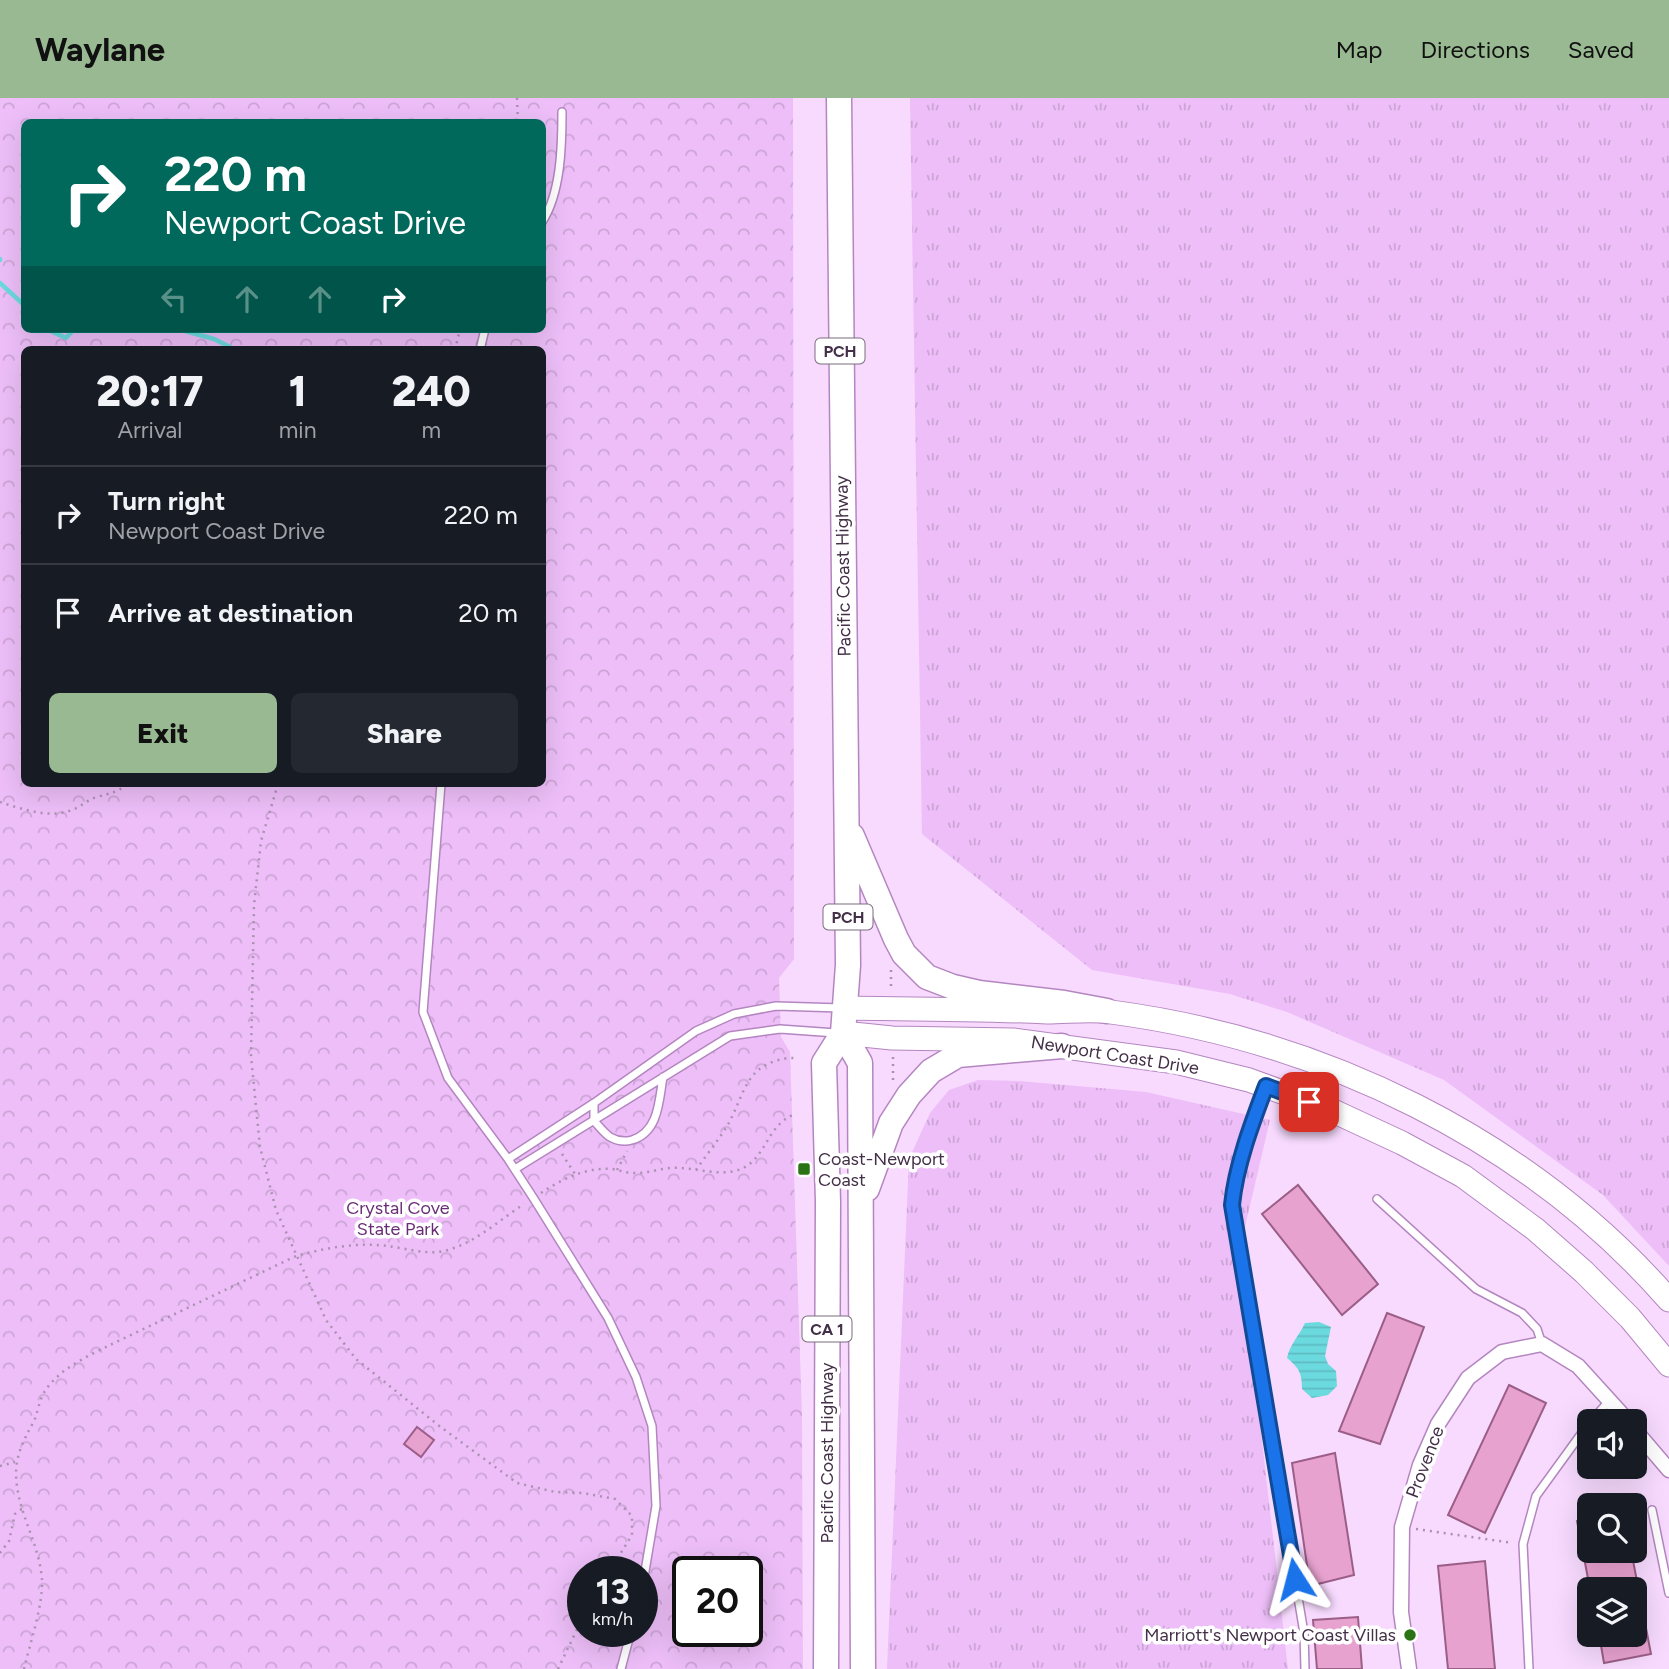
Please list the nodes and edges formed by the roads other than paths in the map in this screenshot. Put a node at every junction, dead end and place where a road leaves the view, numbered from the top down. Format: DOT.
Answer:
graph roads {
  1 [pos="839,98"];
  2 [pos="562,112"];
  3 [pos="546,216"];
  4 [pos="440,787"];
  5 [pos="848,826"];
  6 [pos="845,1008"];
  7 [pos="1107,1012"];
  8 [pos="843,1033"];
  9 [pos="1062,1046"];
  10 [pos="663,1077"];
  11 [pos="1266,1086"];
  12 [pos="594,1103"];
  13 [pos="594,1121"];
  14 [pos="508,1158"];
  15 [pos="515,1169"];
  16 [pos="1377,1199"];
  17 [pos="861,1206"];
  18 [pos="1669,1300"];
  19 [pos="1542,1344"];
  20 [pos="1669,1365"];
  21 [pos="1610,1400"];
  22 [pos="1602,1409"];
  23 [pos="1618,1409"];
  24 [pos="1577,1440"];
  25 [pos="1647,1444"];
  26 [pos="1669,1470"];
  27 [pos="1652,1510"];
  28 [pos="648,1556"];
  29 [pos="1669,1593"];
  30 [pos="627,1647"];
  31 [pos="621,1669"];
  32 [pos="826,1669"];
  33 [pos="863,1669"];
  34 [pos="1305,1669"];
  35 [pos="1409,1669"];
  36 [pos="1530,1669"];
  1 -- 5 [label="highway, Pacific Coast Highway / PCH"];
  2 -- 3 [label="lane"];
  4 -- 14 [label="lane"];
  5 -- 6 [label="highway, Pacific Coast Highway / PCH"];
  5 -- 7 [label="highway"];
  6 -- 7 [label="main road, Newport Coast Drive"];
  6 -- 8 [label="highway, Pacific Coast Highway / CA 1"];
  6 -- 12 [label="lane"];
  7 -- 18 [label="main road, Newport Coast Drive"];
  8 -- 9 [label="main road, Newport Coast Drive"];
  8 -- 10 [label="lane"];
  8 -- 17 [label="highway, Pacific Coast Highway / CA 1"];
  8 -- 32 [label="highway, Pacific Coast Highway / CA 1"];
  9 -- 11 [label="main road, Newport Coast Drive"];
  9 -- 17 [label="highway"];
  10 -- 13 [label="lane"];
  10 -- 13 [label="lane"];
  11 -- 20 [label="main road, Newport Coast Drive"];
  11 -- 34 [label="lane"];
  12 -- 13 [label="lane"];
  12 -- 14 [label="lane"];
  13 -- 15 [label="lane"];
  14 -- 15 [label="lane"];
  15 -- 28 [label="lane"];
  16 -- 19 [label="lane"];
  17 -- 33 [label="highway, Pacific Coast Highway / CA 1"];
  19 -- 21 [label="street"];
  19 -- 35 [label="street, Provence"];
  21 -- 22 [label="lane"];
  21 -- 23 [label="street"];
  24 -- 36 [label="lane"];
  25 -- 26 [label="street"];
  27 -- 29 [label="lane"];
  30 -- 31 [label="lane"];
}
